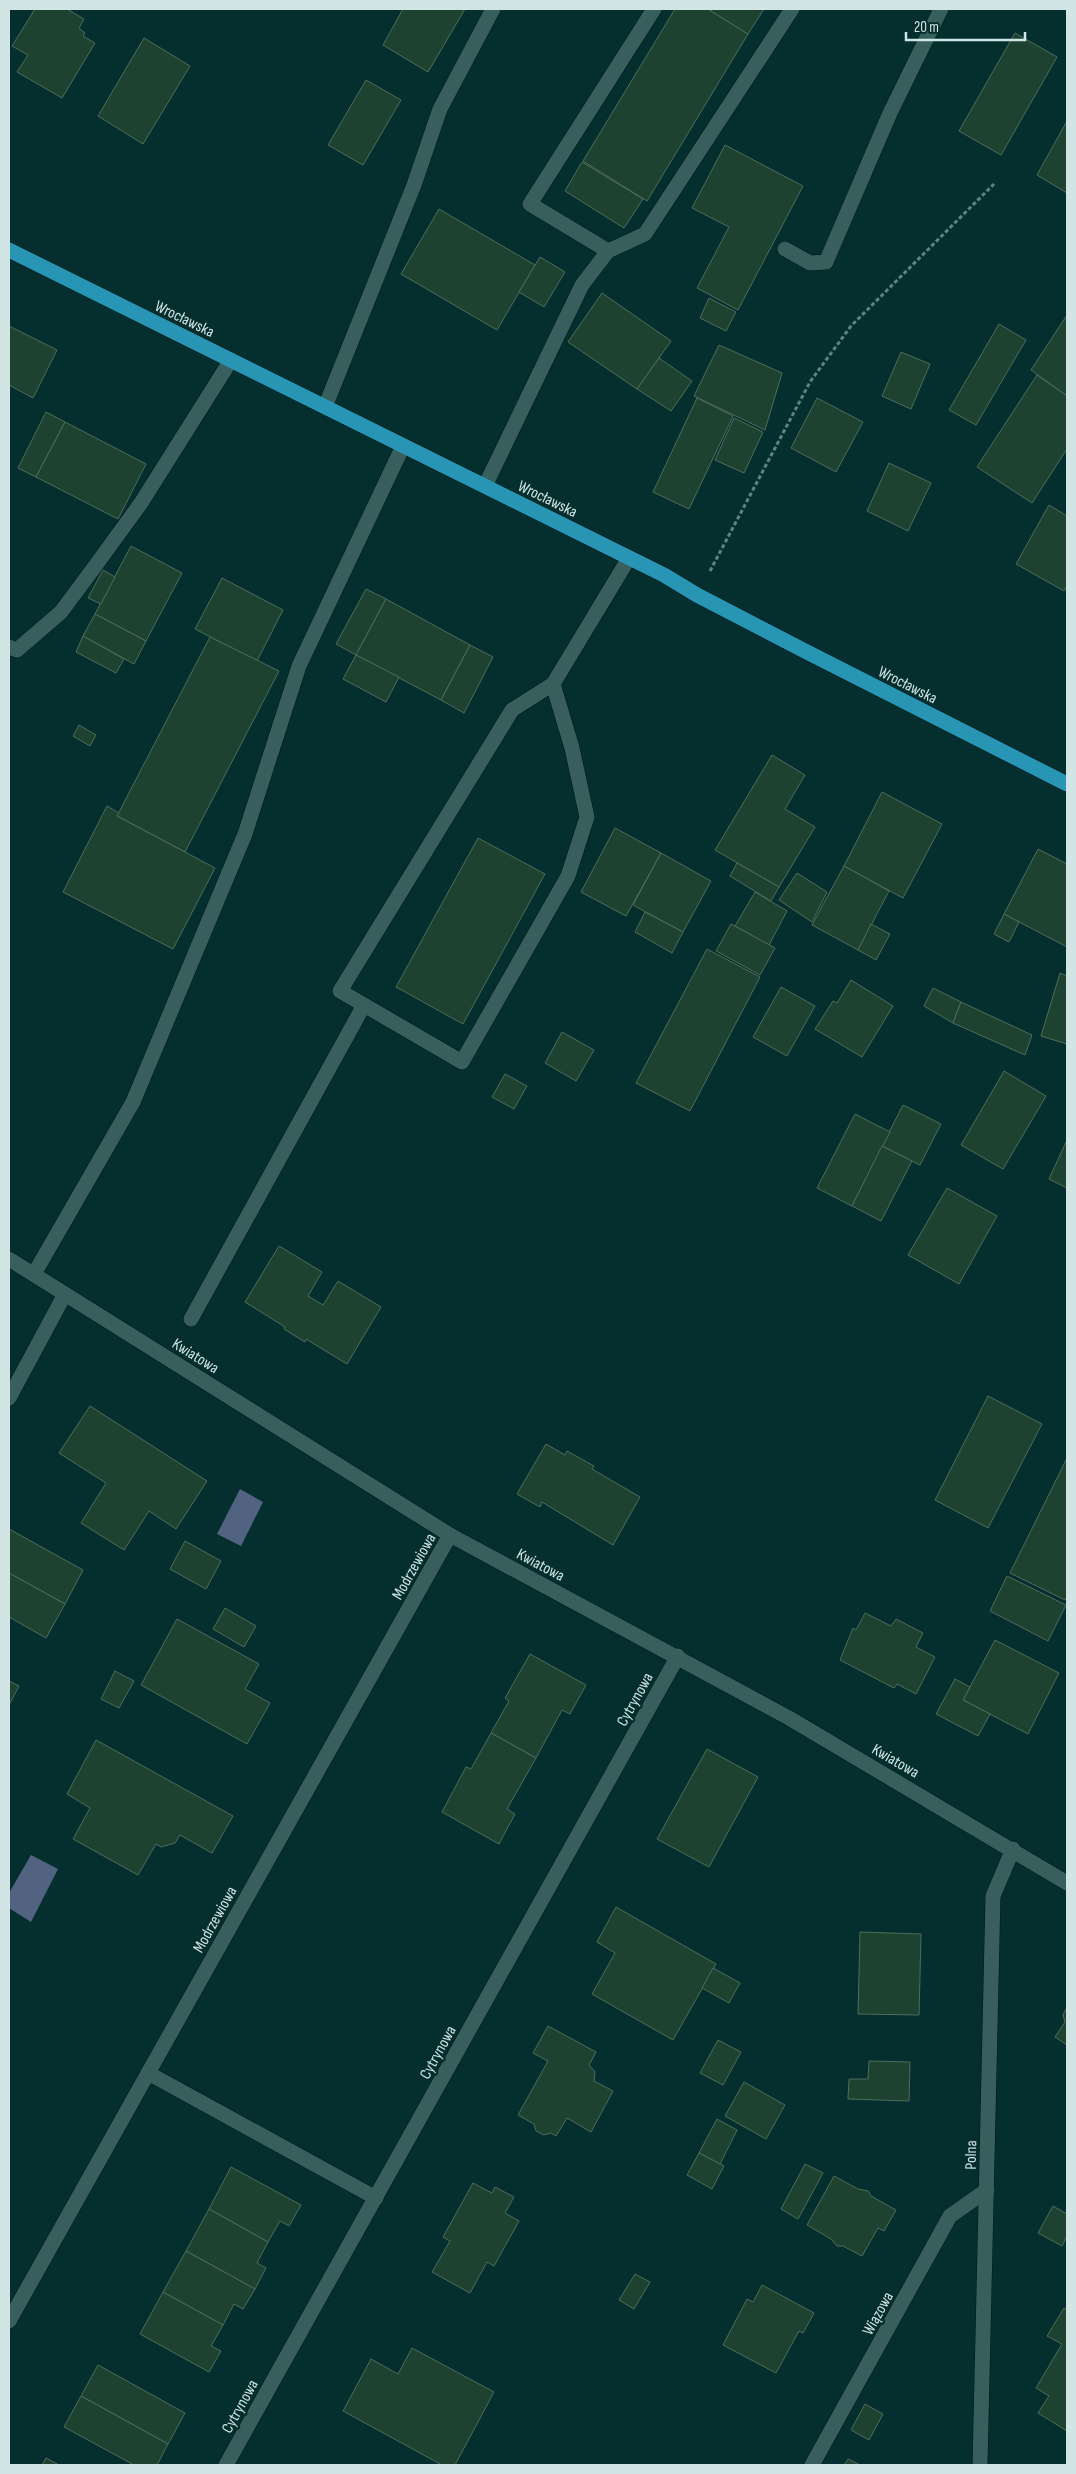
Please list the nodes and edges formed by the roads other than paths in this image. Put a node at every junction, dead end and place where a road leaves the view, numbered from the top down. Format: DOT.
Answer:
graph roads {
  1 [pos="492,9"];
  2 [pos="654,9"];
  3 [pos="792,9"];
  4 [pos="941,9"];
  5 [pos="785,249"];
  6 [pos="9,250"];
  7 [pos="608,251"];
  8 [pos="231,360"];
  9 [pos="325,407"];
  10 [pos="403,446"];
  11 [pos="485,486"];
  12 [pos="629,558"];
  13 [pos="9,647"];
  14 [pos="553,684"];
  15 [pos="1067,784"];
  16 [pos="364,1005"];
  17 [pos="9,1259"];
  18 [pos="34,1274"];
  19 [pos="65,1294"];
  20 [pos="191,1319"];
  21 [pos="9,1398"];
  22 [pos="450,1535"];
  23 [pos="678,1656"];
  24 [pos="1013,1849"];
  25 [pos="1067,1883"];
  26 [pos="148,2073"];
  27 [pos="987,2190"];
  28 [pos="376,2198"];
  29 [pos="9,2321"];
  30 [pos="226,2465"];
  31 [pos="812,2465"];
  32 [pos="980,2465"];
  1 -- 9 [label="street"];
  2 -- 7 [label="street"];
  3 -- 7 [label="street"];
  4 -- 5 [label="street"];
  6 -- 8 [label="main road, Wrocławska"];
  7 -- 11 [label="street"];
  8 -- 9 [label="main road, Wrocławska"];
  8 -- 13 [label="street"];
  9 -- 10 [label="main road, Wrocławska"];
  10 -- 11 [label="main road, Wrocławska"];
  10 -- 18 [label="street"];
  11 -- 12 [label="main road, Wrocławska"];
  12 -- 14 [label="street"];
  12 -- 15 [label="main road, Wrocławska"];
  14 -- 16 [label="street"];
  14 -- 16 [label="street"];
  16 -- 20 [label="street"];
  17 -- 18 [label="street, Kwiatowa"];
  18 -- 19 [label="street, Kwiatowa"];
  19 -- 21 [label="street"];
  19 -- 22 [label="street, Kwiatowa"];
  22 -- 23 [label="street, Kwiatowa"];
  22 -- 26 [label="street, Modrzewiowa"];
  23 -- 24 [label="street, Kwiatowa"];
  23 -- 28 [label="street, Cytrynowa"];
  24 -- 25 [label="street, Kwiatowa"];
  24 -- 27 [label="street, Polna"];
  26 -- 28 [label="street"];
  26 -- 29 [label="street, Modrzewiowa"];
  27 -- 31 [label="street, Wiązowa"];
  27 -- 32 [label="street, Polna"];
  28 -- 30 [label="street, Cytrynowa"];
}
